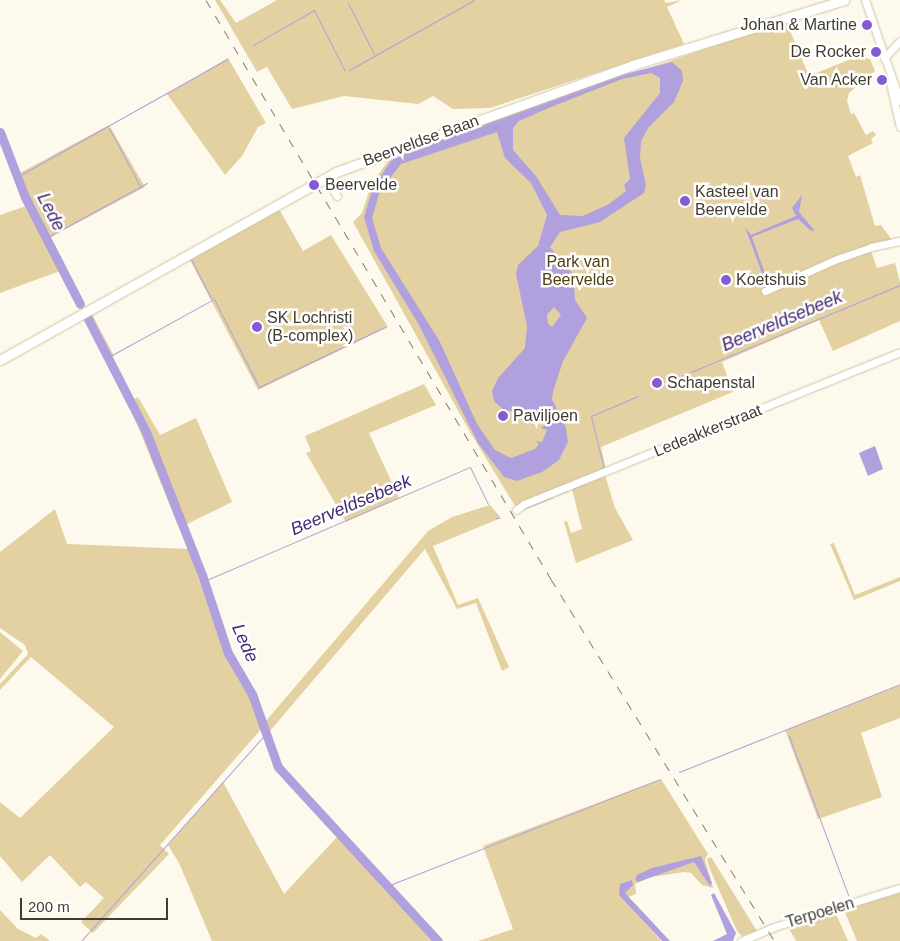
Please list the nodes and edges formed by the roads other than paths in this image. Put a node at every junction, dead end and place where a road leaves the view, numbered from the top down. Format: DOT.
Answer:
graph roads {
  1 [pos="844,0"];
  2 [pos="865,0"];
  3 [pos="900,41"];
  4 [pos="884,58"];
  5 [pos="888,72"];
  6 [pos="900,101"];
  7 [pos="900,127"];
  8 [pos="326,177"];
  9 [pos="337,196"];
  10 [pos="900,241"];
  11 [pos="765,291"];
  12 [pos="900,352"];
  13 [pos="0,360"];
  14 [pos="516,510"];
  15 [pos="900,888"];
  16 [pos="741,941"];
  1 -- 8 [label="main road, Beerveldse Baan"];
  2 -- 4 [label="street"];
  3 -- 4 [label="street"];
  4 -- 5 [label="street"];
  5 -- 6 [label="street"];
  5 -- 7 [label="street"];
  8 -- 9 [label="street"];
  8 -- 13 [label="main road, Beerveldse Baan"];
  10 -- 11 [label="street"];
  12 -- 14 [label="street, Ledeakkerstraat"];
  15 -- 16 [label="street, Terpoelen"];
}
